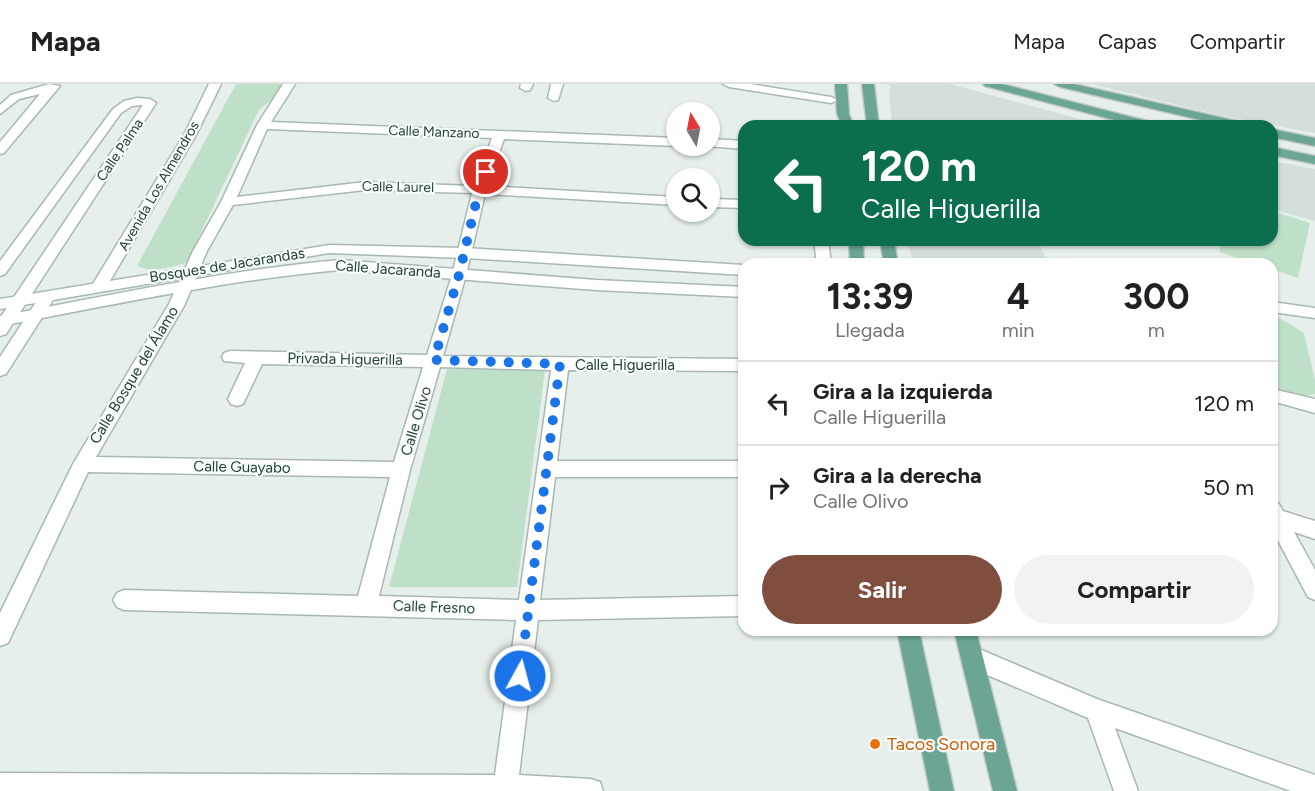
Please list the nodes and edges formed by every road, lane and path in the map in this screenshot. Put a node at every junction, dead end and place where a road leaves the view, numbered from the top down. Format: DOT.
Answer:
graph roads {
  1 [pos="215,84"];
  2 [pos="289,84"];
  3 [pos="557,84"];
  4 [pos="729,84"];
  5 [pos="831,84"];
  6 [pos="841,84"];
  7 [pos="851,84"];
  8 [pos="989,84"];
  9 [pos="1060,84"];
  10 [pos="868,85"];
  11 [pos="57,86"];
  12 [pos="1107,96"];
  13 [pos="554,98"];
  14 [pos="831,100"];
  15 [pos="1086,110"];
  16 [pos="1164,110"];
  17 [pos="0,111"];
  18 [pos="836,120"];
  19 [pos="846,120"];
  20 [pos="853,120"];
  21 [pos="872,120"];
  22 [pos="1127,120"];
  23 [pos="1144,120"];
  24 [pos="1212,120"];
  25 [pos="263,125"];
  26 [pos="1278,134"];
  27 [pos="499,135"];
  28 [pos="666,142"];
  29 [pos="1315,142"];
  30 [pos="720,144"];
  31 [pos="738,145"];
  32 [pos="0,150"];
  33 [pos="1278,152"];
  34 [pos="1315,160"];
  35 [pos="94,187"];
  36 [pos="61,189"];
  37 [pos="479,190"];
  38 [pos="666,200"];
  39 [pos="228,202"];
  40 [pos="720,203"];
  41 [pos="738,204"];
  42 [pos="465,253"];
  43 [pos="601,261"];
  44 [pos="191,270"];
  45 [pos="738,270"];
  46 [pos="0,271"];
  47 [pos="459,275"];
  48 [pos="596,285"];
  49 [pos="99,287"];
  50 [pos="184,287"];
  51 [pos="738,292"];
  52 [pos="46,297"];
  53 [pos="18,302"];
  54 [pos="0,304"];
  55 [pos="1278,308"];
  56 [pos="35,316"];
  57 [pos="1314,317"];
  58 [pos="2,324"];
  59 [pos="230,357"];
  60 [pos="256,358"];
  61 [pos="434,360"];
  62 [pos="560,364"];
  63 [pos="738,365"];
  64 [pos="0,370"];
  65 [pos="1278,397"];
  66 [pos="237,399"];
  67 [pos="1315,406"];
  68 [pos="82,464"];
  69 [pos="547,469"];
  70 [pos="401,470"];
  71 [pos="738,470"];
  72 [pos="1278,515"];
  73 [pos="1278,520"];
  74 [pos="1315,530"];
  75 [pos="1315,590"];
  76 [pos="124,600"];
  77 [pos="366,604"];
  78 [pos="738,606"];
  79 [pos="529,609"];
  80 [pos="0,636"];
  81 [pos="909,636"];
  82 [pos="967,636"];
  83 [pos="972,657"];
  84 [pos="1097,710"];
  85 [pos="1279,782"];
  86 [pos="0,785"];
  87 [pos="1315,787"];
  88 [pos="505,789"];
  89 [pos="591,791"];
  90 [pos="942,791"];
  91 [pos="1005,791"];
  92 [pos="1126,791"];
  1 -- 49 [label="street, Avenida Los Almendros"];
  2 -- 25 [label="street, Calle Bosque del Álamo"];
  3 -- 13 [label="street"];
  4 -- 14 [label="street"];
  5 -- 14 [label="main road"];
  6 -- 19 [label="main road"];
  7 -- 20 [label="main road"];
  8 -- 15 [label="main road"];
  9 -- 12 [label="main road"];
  10 -- 21 [label="main road"];
  11 -- 17 [label="street"];
  11 -- 32 [label="street"];
  12 -- 15 [label="main road"];
  12 -- 16 [label="main road"];
  14 -- 18 [label="main road"];
  15 -- 22 [label="main road"];
  16 -- 23 [label="main road"];
  16 -- 24 [label="main road"];
  25 -- 27 [label="street, Calle Manzano"];
  25 -- 39 [label="street, Calle Bosque del Álamo"];
  26 -- 29 [label="main road"];
  27 -- 28 [label="street, Calle Manzano"];
  27 -- 37 [label="street, Calle Olivo"];
  30 -- 31 [label="street"];
  33 -- 34 [label="main road"];
  35 -- 36 [label="street"];
  35 -- 36 [label="street, Calle Palma"];
  35 -- 53 [label="street, Calle Palma"];
  36 -- 46 [label="street, Calle Palma"];
  37 -- 38 [label="street, Calle Laurel"];
  37 -- 39 [label="street, Calle Laurel"];
  37 -- 42 [label="street, Calle Olivo"];
  39 -- 44 [label="street, Calle Bosque del Álamo"];
  40 -- 41 [label="street"];
  42 -- 43 [label="street, Bosques de Jacarandas"];
  42 -- 44 [label="street, Bosques de Jacarandas"];
  42 -- 47 [label="street, Calle Olivo"];
  43 -- 45 [label="street, Bosques de Jacarandas"];
  43 -- 48 [label="street"];
  44 -- 49 [label="street, Bosques de Jacarandas"];
  44 -- 50 [label="street, Calle Bosque del Álamo"];
  47 -- 48 [label="street, Calle Jacaranda"];
  47 -- 50 [label="street, Calle Jacaranda"];
  47 -- 61 [label="street, Calle Olivo"];
  48 -- 51 [label="street, Calle Jacaranda"];
  49 -- 52 [label="street, Bosques de Jacarandas"];
  50 -- 56 [label="street, Calle Jacaranda"];
  50 -- 68 [label="street, Calle Bosque del Álamo"];
  52 -- 53 [label="street, Bosques de Jacarandas"];
  52 -- 56 [label="street"];
  53 -- 54 [label="street, Bosques de Jacarandas"];
  53 -- 58 [label="street, Calle Palma"];
  55 -- 57 [label="street"];
  56 -- 58 [label="street, Calle Jacaranda"];
  56 -- 64 [label="street"];
  59 -- 60 [label="street, Privada Higuerilla"];
  60 -- 61 [label="street, Privada Higuerilla"];
  60 -- 66 [label="street"];
  61 -- 62 [label="street, Calle Higuerilla"];
  61 -- 70 [label="street, Calle Olivo"];
  62 -- 63 [label="street, Calle Higuerilla"];
  62 -- 69 [label="street"];
  65 -- 67 [label="street"];
  68 -- 70 [label="street, Calle Guayabo"];
  68 -- 80 [label="street, Calle Bosque del Álamo"];
  69 -- 71 [label="street"];
  69 -- 79 [label="street"];
  70 -- 77 [label="street, Calle Olivo"];
  72 -- 74 [label="street"];
  73 -- 75 [label="street"];
  76 -- 77 [label="street, Calle Fresno"];
  77 -- 79 [label="street, Calle Fresno"];
  78 -- 79 [label="street, Calle Fresno"];
  79 -- 88 [label="street"];
  81 -- 90 [label="main road"];
  82 -- 83 [label="main road"];
  83 -- 84 [label="street"];
  83 -- 91 [label="main road"];
  84 -- 85 [label="street"];
  84 -- 92 [label="street"];
  85 -- 87 [label="street"];
  86 -- 88 [label="street"];
  88 -- 89 [label="street"];
}
